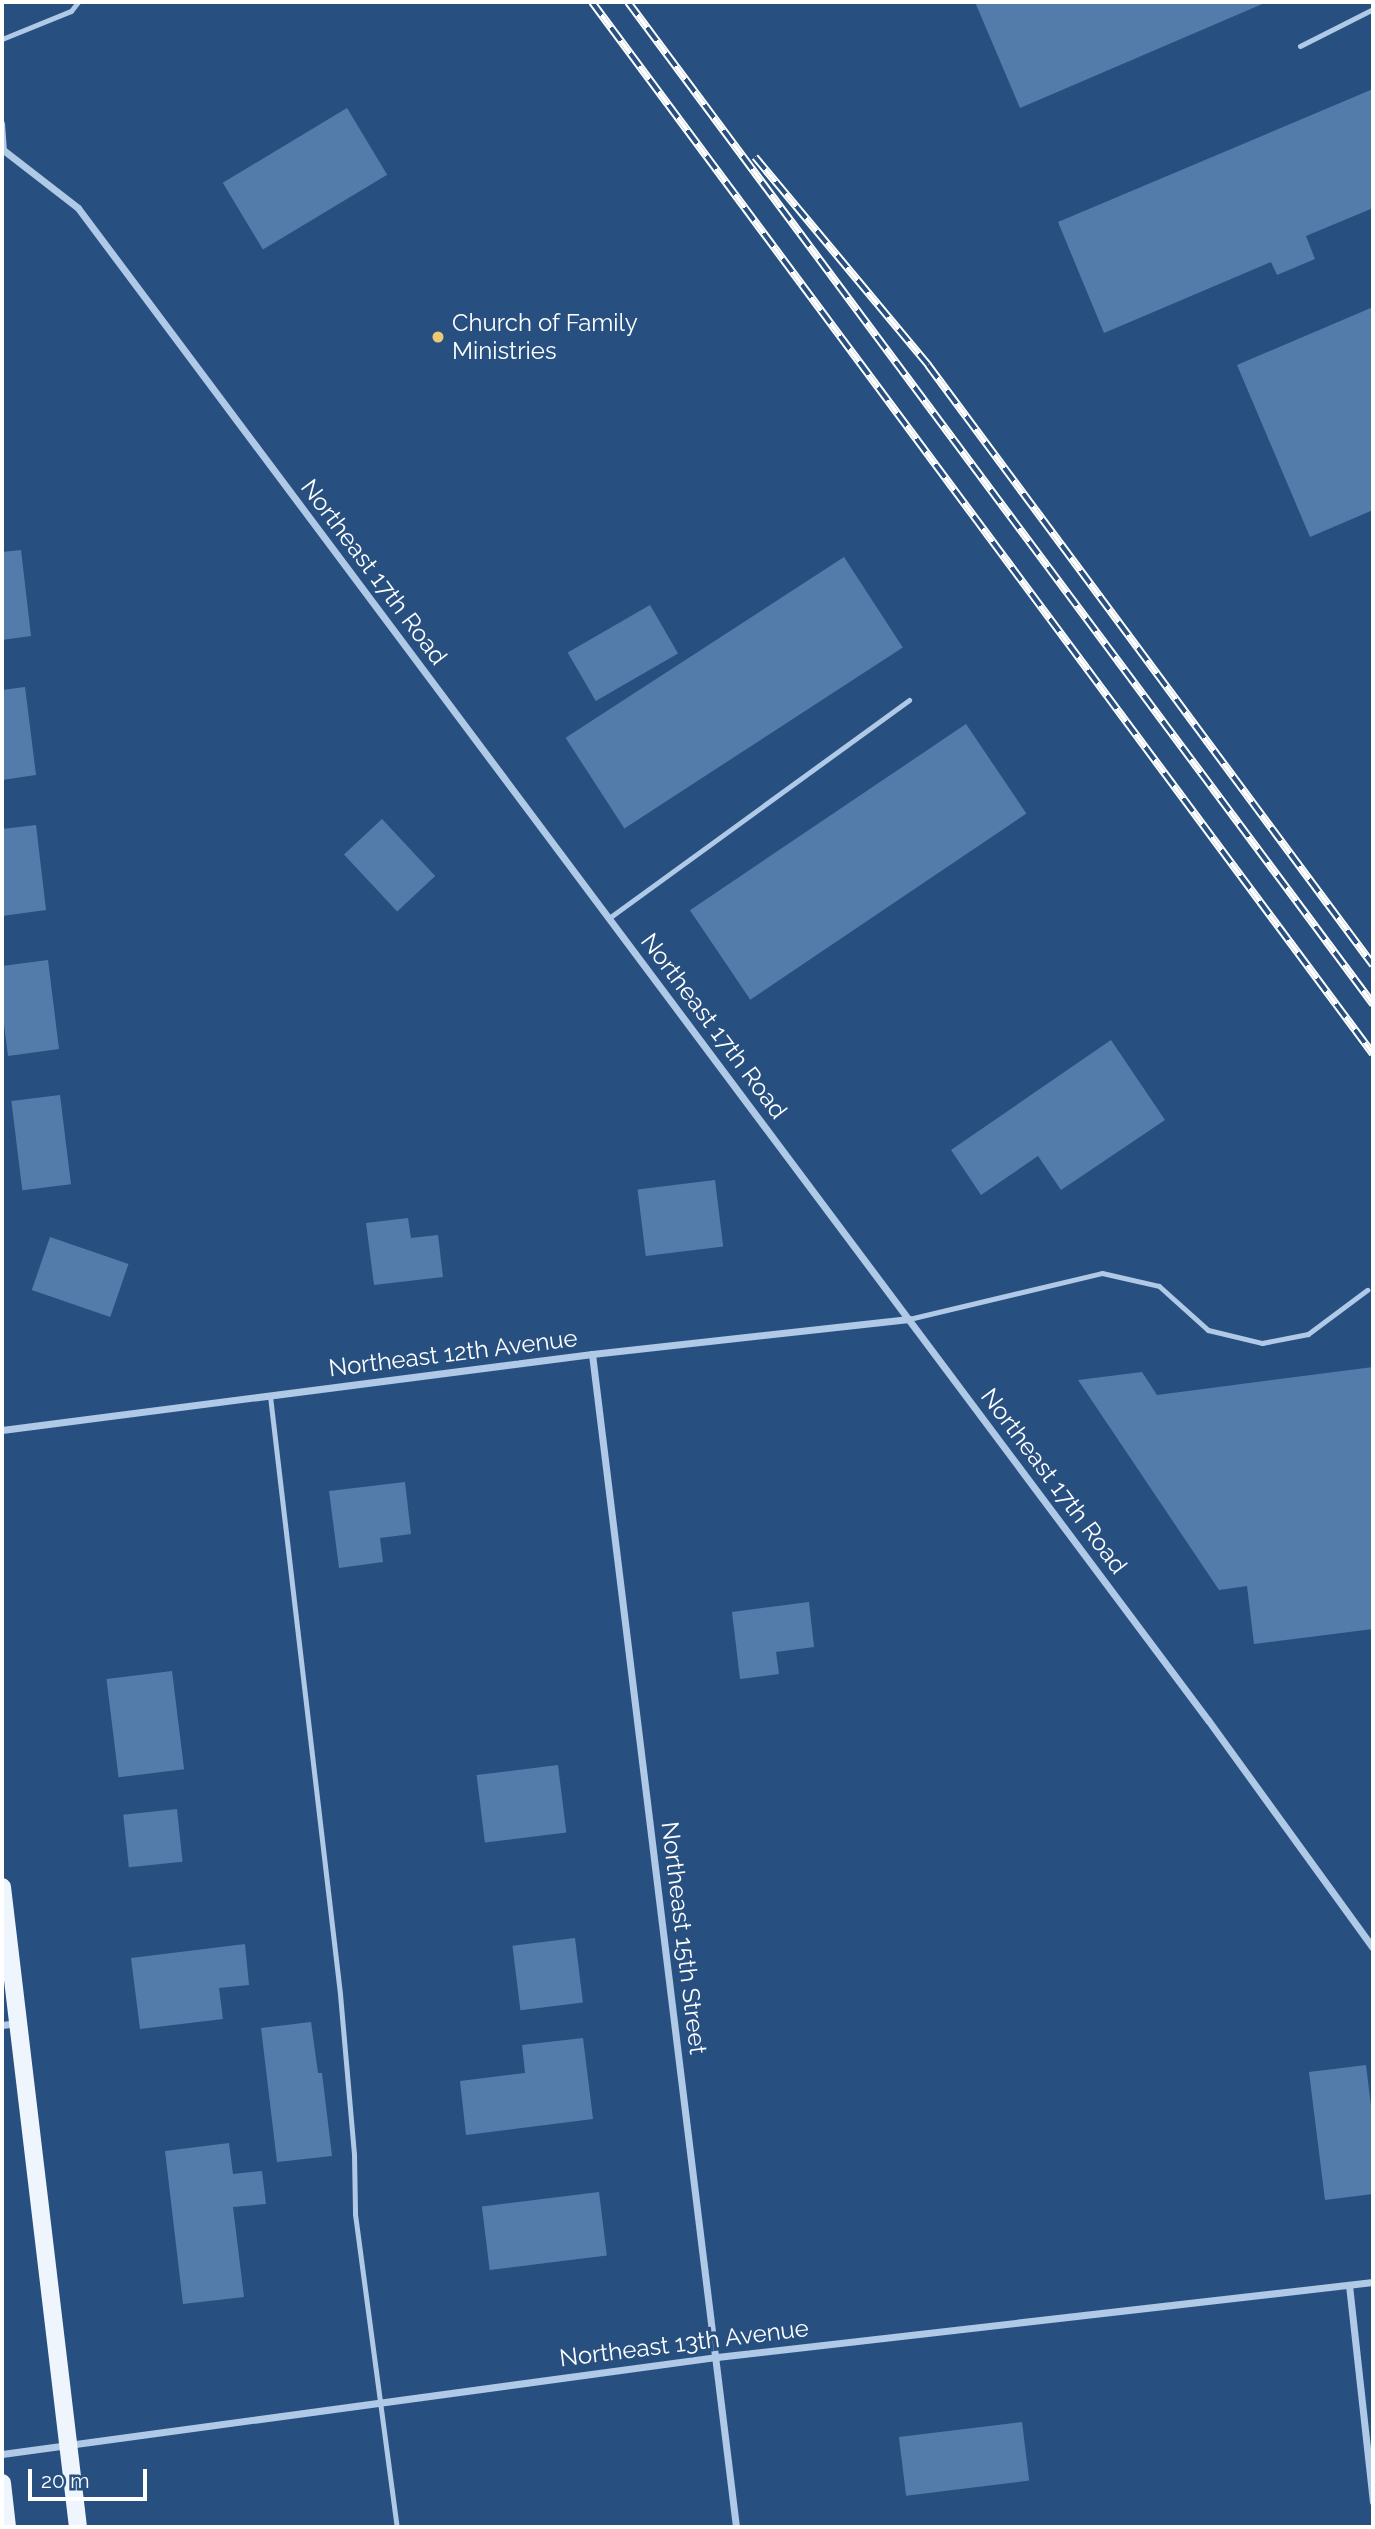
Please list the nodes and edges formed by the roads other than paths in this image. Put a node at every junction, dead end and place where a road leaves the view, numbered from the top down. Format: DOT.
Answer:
graph roads {
  1 [pos="78,2"];
  2 [pos="1373,9"];
  3 [pos="2,39"];
  4 [pos="1300,46"];
  5 [pos="2,123"];
  6 [pos="3,149"];
  7 [pos="909,700"];
  8 [pos="609,918"];
  9 [pos="1367,1290"];
  10 [pos="909,1319"];
  11 [pos="592,1354"];
  12 [pos="270,1396"];
  13 [pos="2,1430"];
  14 [pos="2,1886"];
  15 [pos="1373,1948"];
  16 [pos="10,2024"];
  17 [pos="1373,2282"];
  18 [pos="1349,2285"];
  19 [pos="717,2357"];
  20 [pos="383,2402"];
  21 [pos="68,2445"];
  22 [pos="2,2454"];
  23 [pos="2,2483"];
  24 [pos="1373,2502"];
  25 [pos="7,2527"];
  26 [pos="78,2527"];
  27 [pos="397,2527"];
  28 [pos="736,2527"];
  1 -- 3 [label="lane"];
  2 -- 4 [label="lane"];
  5 -- 6 [label="lane"];
  6 -- 8 [label="street, Northeast 17th Road"];
  7 -- 8 [label="lane"];
  8 -- 10 [label="street, Northeast 17th Road"];
  9 -- 10 [label="lane"];
  10 -- 11 [label="street, Northeast 12th Avenue"];
  10 -- 15 [label="street, Northeast 17th Road"];
  11 -- 12 [label="street, Northeast 12th Avenue"];
  11 -- 19 [label="street, Northeast 15th Street"];
  12 -- 13 [label="street, Northeast 12th Avenue"];
  12 -- 20 [label="lane"];
  14 -- 16 [label="main road"];
  16 -- 21 [label="main road"];
  17 -- 18 [label="street, Northeast 13th Avenue"];
  18 -- 19 [label="street, Northeast 13th Avenue"];
  18 -- 24 [label="street"];
  19 -- 20 [label="street, Northeast 13th Avenue"];
  19 -- 28 [label="street, Northeast 15th Street"];
  20 -- 21 [label="street, Northeast 13th Avenue"];
  20 -- 27 [label="lane"];
  21 -- 22 [label="street, Northeast 13th Avenue"];
  21 -- 26 [label="main road"];
  23 -- 25 [label="main road"];
}
